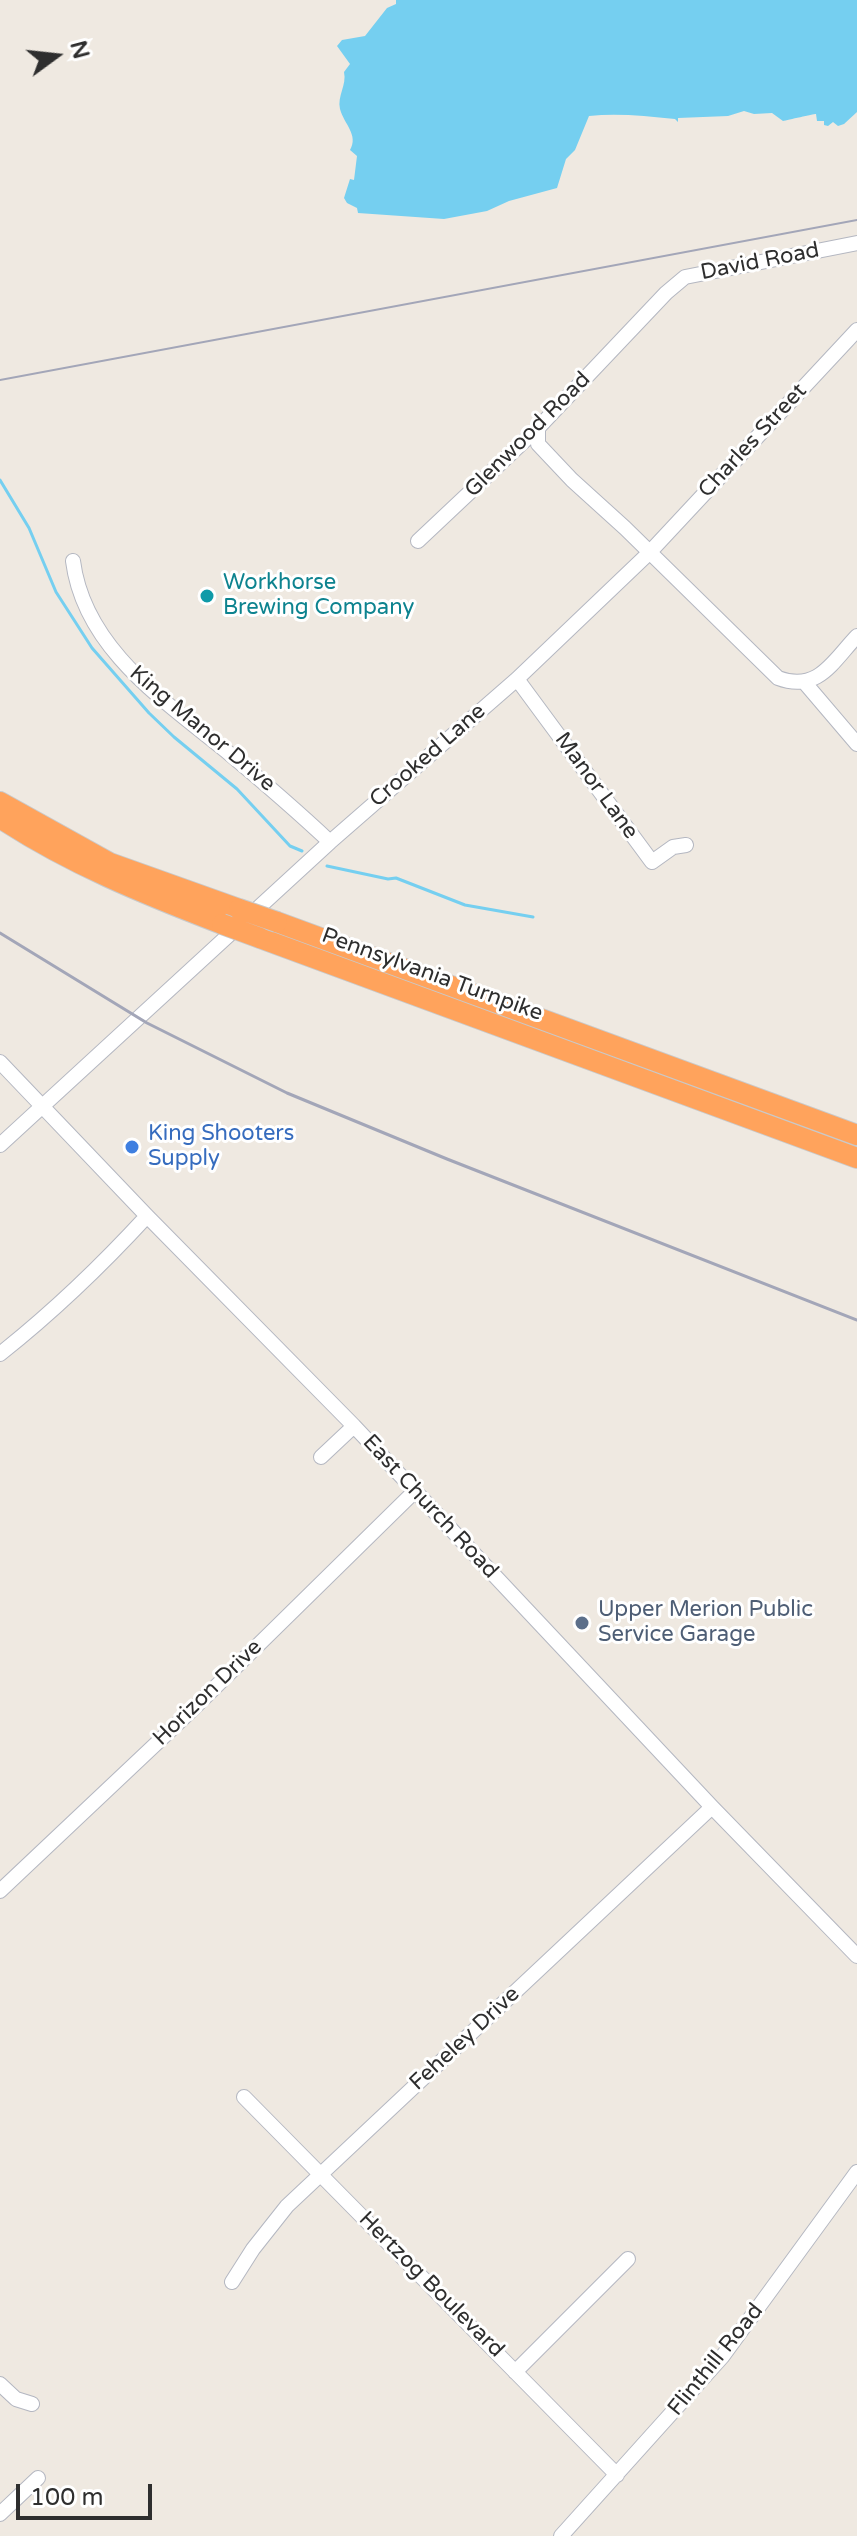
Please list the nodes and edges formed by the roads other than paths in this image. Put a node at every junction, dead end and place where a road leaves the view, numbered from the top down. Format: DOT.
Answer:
graph roads {
  1 [pos="857,243"];
  2 [pos="635,326"];
  3 [pos="857,330"];
  4 [pos="538,428"];
  5 [pos="418,541"];
  6 [pos="649,553"];
  7 [pos="73,561"];
  8 [pos="857,636"];
  9 [pos="517,679"];
  10 [pos="805,683"];
  11 [pos="857,744"];
  12 [pos="0,802"];
  13 [pos="0,818"];
  14 [pos="330,842"];
  15 [pos="686,845"];
  16 [pos="0,1062"];
  17 [pos="44,1108"];
  18 [pos="857,1135"];
  19 [pos="0,1145"];
  20 [pos="857,1158"];
  21 [pos="147,1216"];
  22 [pos="0,1354"];
  23 [pos="354,1426"];
  24 [pos="321,1457"];
  25 [pos="414,1492"];
  26 [pos="712,1807"];
  27 [pos="0,1891"];
  28 [pos="857,1956"];
  29 [pos="244,2097"];
  30 [pos="857,2172"];
  31 [pos="322,2174"];
  32 [pos="628,2259"];
  33 [pos="232,2282"];
  34 [pos="515,2372"];
  35 [pos="0,2384"];
  36 [pos="32,2404"];
  37 [pos="617,2475"];
  38 [pos="38,2478"];
  39 [pos="3,2507"];
  40 [pos="561,2536"];
  1 -- 2 [label="street, David Road"];
  2 -- 4 [label="street, Glenwood Road"];
  3 -- 6 [label="street, Charles Street"];
  4 -- 5 [label="street, Glenwood Road"];
  4 -- 6 [label="street"];
  6 -- 9 [label="street, Crooked Lane"];
  6 -- 10 [label="street"];
  7 -- 14 [label="street, King Manor Drive"];
  8 -- 10 [label="street"];
  9 -- 14 [label="street, Crooked Lane"];
  9 -- 15 [label="street, Manor Lane"];
  10 -- 11 [label="street"];
  12 -- 18 [label="highway, Pennsylvania Turnpike, bridge"];
  13 -- 20 [label="highway, Pennsylvania Turnpike, bridge"];
  14 -- 17 [label="street, Crooked Lane"];
  16 -- 17 [label="street, East Church Road"];
  17 -- 19 [label="street, Crooked Lane"];
  17 -- 21 [label="street, East Church Road"];
  21 -- 22 [label="street"];
  21 -- 23 [label="street, East Church Road"];
  23 -- 24 [label="street"];
  23 -- 25 [label="street, East Church Road"];
  25 -- 26 [label="street, East Church Road"];
  25 -- 27 [label="street, Horizon Drive"];
  26 -- 28 [label="street, East Church Road"];
  26 -- 31 [label="street, Feheley Drive"];
  29 -- 31 [label="street, Hertzog Boulevard"];
  30 -- 37 [label="street, Flinthill Road"];
  31 -- 33 [label="street, Feheley Drive"];
  31 -- 34 [label="street, Hertzog Boulevard"];
  32 -- 34 [label="street"];
  34 -- 37 [label="street, Hertzog Boulevard"];
  35 -- 36 [label="street"];
  37 -- 40 [label="street, Flinthill Road"];
  38 -- 39 [label="street"];
}
